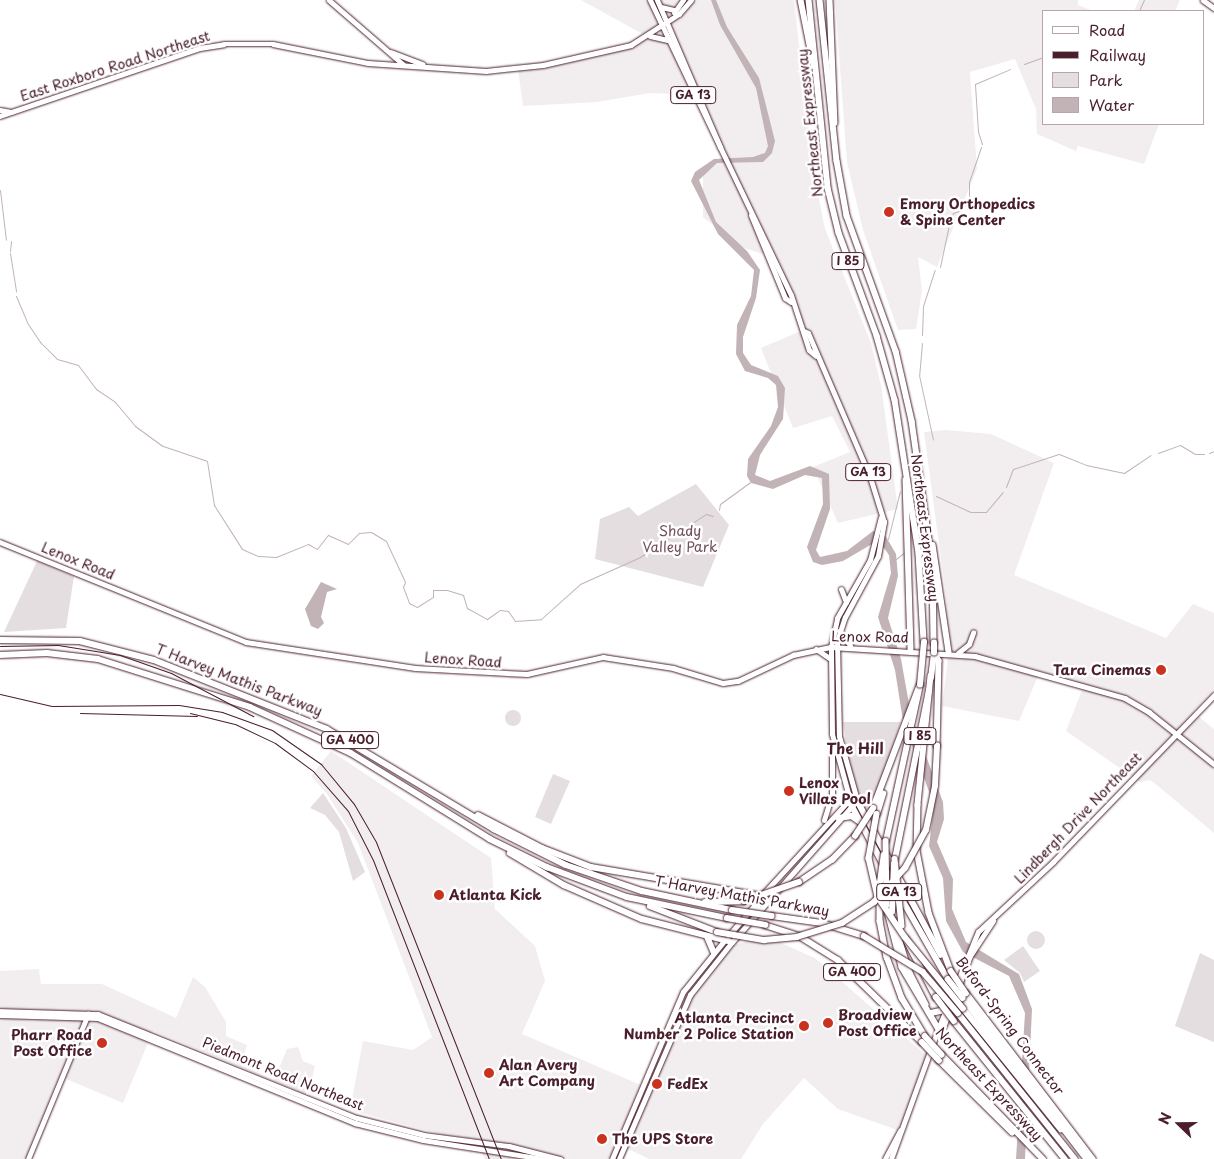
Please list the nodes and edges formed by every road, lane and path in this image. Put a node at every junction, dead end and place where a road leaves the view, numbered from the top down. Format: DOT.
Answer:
graph roads {
  1 [pos="330,0"];
  2 [pos="650,0"];
  3 [pos="657,0"];
  4 [pos="684,0"];
  5 [pos="691,0"];
  6 [pos="801,0"];
  7 [pos="809,0"];
  8 [pos="820,0"];
  9 [pos="830,0"];
  10 [pos="1203,0"];
  11 [pos="660,6"];
  12 [pos="1214,8"];
  13 [pos="674,13"];
  14 [pos="668,22"];
  15 [pos="662,27"];
  16 [pos="650,36"];
  17 [pos="668,41"];
  18 [pos="384,49"];
  19 [pos="406,65"];
  20 [pos="432,67"];
  21 [pos="816,69"];
  22 [pos="0,110"];
  23 [pos="11,112"];
  24 [pos="0,116"];
  25 [pos="834,130"];
  26 [pos="720,147"];
  27 [pos="907,476"];
  28 [pos="881,517"];
  29 [pos="928,527"];
  30 [pos="0,542"];
  31 [pos="873,561"];
  32 [pos="841,589"];
  33 [pos="860,589"];
  34 [pos="851,593"];
  35 [pos="846,602"];
  36 [pos="845,616"];
  37 [pos="839,631"];
  38 [pos="972,633"];
  39 [pos="0,640"];
  40 [pos="850,645"];
  41 [pos="834,646"];
  42 [pos="816,649"];
  43 [pos="910,649"];
  44 [pos="934,652"];
  45 [pos="949,652"];
  46 [pos="958,653"];
  47 [pos="0,655"];
  48 [pos="831,660"];
  49 [pos="931,676"];
  50 [pos="920,685"];
  51 [pos="1214,695"];
  52 [pos="832,734"];
  53 [pos="1176,734"];
  54 [pos="1214,764"];
  55 [pos="890,768"];
  56 [pos="430,789"];
  57 [pos="853,800"];
  58 [pos="838,818"];
  59 [pos="860,822"];
  60 [pos="820,829"];
  61 [pos="490,839"];
  62 [pos="886,841"];
  63 [pos="896,859"];
  64 [pos="747,893"];
  65 [pos="762,896"];
  66 [pos="627,897"];
  67 [pos="680,900"];
  68 [pos="757,902"];
  69 [pos="758,912"];
  70 [pos="708,938"];
  71 [pos="724,941"];
  72 [pos="732,942"];
  73 [pos="975,942"];
  74 [pos="714,952"];
  75 [pos="952,972"];
  76 [pos="964,996"];
  77 [pos="945,1010"];
  78 [pos="0,1011"];
  79 [pos="931,1013"];
  80 [pos="88,1014"];
  81 [pos="0,1015"];
  82 [pos="940,1030"];
  83 [pos="940,1057"];
  84 [pos="1039,1098"];
  85 [pos="900,1131"];
  86 [pos="1019,1135"];
  87 [pos="28,1159"];
  88 [pos="545,1159"];
  89 [pos="560,1159"];
  90 [pos="612,1159"];
  91 [pos="619,1159"];
  92 [pos="885,1159"];
  93 [pos="892,1159"];
  94 [pos="1043,1159"];
  95 [pos="1065,1159"];
  96 [pos="1074,1159"];
  97 [pos="1086,1159"];
  98 [pos="1092,1159"];
  1 -- 18 [label="main road"];
  2 -- 15 [label="main road, GA 13"];
  3 -- 11 [label="main road, GA 13"];
  4 -- 13 [label="main road"];
  5 -- 13 [label="main road"];
  6 -- 21 [label="highway"];
  7 -- 21 [label="highway, Northeast Expressway / I 85"];
  8 -- 25 [label="highway, Northeast Expressway / I 85"];
  9 -- 25 [label="highway"];
  10 -- 12 [label="main road"];
  11 -- 13 [label="main road"];
  11 -- 14 [label="main road, GA 13"];
  13 -- 14 [label="main road, East Roxboro Road Northeast"];
  14 -- 15 [label="main road, East Roxboro Road Northeast"];
  14 -- 26 [label="main road, GA 13"];
  15 -- 16 [label="main road, East Roxboro Road Northeast"];
  15 -- 17 [label="main road, GA 13"];
  16 -- 17 [label="main road"];
  16 -- 20 [label="main road, East Roxboro Road Northeast"];
  17 -- 26 [label="main road, GA 13"];
  18 -- 19 [label="main road"];
  18 -- 20 [label="main road"];
  19 -- 20 [label="main road, East Roxboro Road Northeast"];
  19 -- 23 [label="main road, East Roxboro Road Northeast"];
  21 -- 27 [label="highway, Northeast Expressway / I 85"];
  22 -- 23 [label="main road"];
  23 -- 24 [label="main road, East Roxboro Road Northeast"];
  25 -- 29 [label="highway, Northeast Expressway / I 85"];
  26 -- 28 [label="main road, GA 13"];
  27 -- 43 [label="highway"];
  27 -- 50 [label="highway, Northeast Expressway / I 85, bridge"];
  28 -- 31 [label="main road, GA 13"];
  28 -- 31 [label="main road, GA 13"];
  29 -- 44 [label="highway, Northeast Expressway / I 85, bridge"];
  29 -- 45 [label="highway"];
  30 -- 42 [label="main road, Lenox Road"];
  31 -- 33 [label="main road, GA 13"];
  31 -- 34 [label="main road, GA 13"];
  32 -- 35 [label="main road"];
  33 -- 34 [label="main road"];
  33 -- 36 [label="main road, GA 13"];
  34 -- 35 [label="main road, GA 13"];
  34 -- 36 [label="main road"];
  35 -- 41 [label="main road, GA 13"];
  36 -- 37 [label="main road, GA 13"];
  37 -- 40 [label="main road"];
  37 -- 41 [label="main road, GA 13"];
  38 -- 46 [label="main road"];
  39 -- 56 [label="highway, T Harvey Mathis Parkway / GA 400"];
  40 -- 41 [label="main road, Lenox Road"];
  40 -- 43 [label="main road, Lenox Road"];
  41 -- 42 [label="main road, Lenox Road"];
  41 -- 48 [label="main road, GA 13"];
  41 -- 57 [label="main road, GA 13"];
  42 -- 48 [label="main road"];
  43 -- 44 [label="main road, Lenox Road"];
  44 -- 45 [label="main road, Lenox Road"];
  44 -- 49 [label="highway, Northeast Expressway / I 85"];
  44 -- 66 [label="highway, bridge"];
  45 -- 46 [label="main road, Lenox Road"];
  46 -- 53 [label="main road, Lenox Road"];
  47 -- 61 [label="highway, T Harvey Mathis Parkway / GA 400"];
  48 -- 52 [label="main road, GA 13"];
  49 -- 63 [label="highway, Northeast Expressway / I 85"];
  49 -- 75 [label="highway"];
  50 -- 55 [label="highway"];
  50 -- 62 [label="highway, Northeast Expressway / I 85"];
  51 -- 53 [label="main road, Lindbergh Drive Northeast"];
  52 -- 57 [label="main road, GA 13"];
  52 -- 60 [label="main road"];
  53 -- 54 [label="main road, Lenox Road"];
  53 -- 73 [label="main road, Lindbergh Drive Northeast"];
  55 -- 67 [label="highway, bridge"];
  55 -- 84 [label="highway, bridge"];
  56 -- 64 [label="highway"];
  56 -- 67 [label="highway, T Harvey Mathis Parkway / GA 400"];
  57 -- 58 [label="main road"];
  57 -- 59 [label="highway, Buford-Spring Connector / GA 13"];
  57 -- 60 [label="main road"];
  57 -- 75 [label="highway, Buford-Spring Connector / GA 13"];
  58 -- 59 [label="highway"];
  58 -- 69 [label="main road"];
  59 -- 76 [label="highway, Buford-Spring Connector / GA 13, bridge"];
  60 -- 65 [label="main road"];
  61 -- 66 [label="highway, T Harvey Mathis Parkway / GA 400"];
  61 -- 70 [label="highway"];
  62 -- 82 [label="highway, bridge"];
  62 -- 83 [label="highway, Northeast Expressway / I 85, bridge"];
  63 -- 79 [label="highway, bridge"];
  63 -- 95 [label="highway, Northeast Expressway / I 85, bridge"];
  64 -- 65 [label="highway"];
  64 -- 68 [label="highway"];
  65 -- 68 [label="main road"];
  66 -- 83 [label="highway, T Harvey Mathis Parkway / GA 400, bridge"];
  67 -- 96 [label="highway, T Harvey Mathis Parkway / GA 400, bridge"];
  68 -- 69 [label="highway"];
  68 -- 71 [label="main road"];
  69 -- 72 [label="main road"];
  70 -- 71 [label="highway"];
  70 -- 74 [label="highway"];
  71 -- 72 [label="highway"];
  71 -- 74 [label="main road"];
  72 -- 91 [label="main road"];
  73 -- 77 [label="main road, Lindbergh Drive Northeast"];
  73 -- 82 [label="main road, Lindbergh Drive Northeast"];
  74 -- 90 [label="main road"];
  75 -- 76 [label="highway, Buford-Spring Connector / GA 13, bridge"];
  76 -- 84 [label="highway, Buford-Spring Connector / GA 13"];
  76 -- 98 [label="highway, Buford-Spring Connector / GA 13"];
  77 -- 79 [label="highway"];
  77 -- 82 [label="main road, Lindbergh Drive Northeast"];
  78 -- 80 [label="main road, Piedmont Road Northeast"];
  79 -- 82 [label="highway"];
  80 -- 81 [label="main road, Piedmont Road Northeast"];
  80 -- 87 [label="main road"];
  80 -- 88 [label="main road, Piedmont Road Northeast"];
  80 -- 89 [label="main road, Piedmont Road Northeast"];
  82 -- 85 [label="main road, Lindbergh Drive Northeast"];
  83 -- 86 [label="highway, Northeast Expressway / I 85"];
  83 -- 86 [label="highway, T Harvey Mathis Parkway / GA 400"];
  84 -- 97 [label="highway, Buford-Spring Connector / GA 13"];
  85 -- 92 [label="main road"];
  85 -- 93 [label="main road, Lindbergh Drive Northeast"];
  86 -- 94 [label="highway, Northeast Expressway / I 85"];
}
